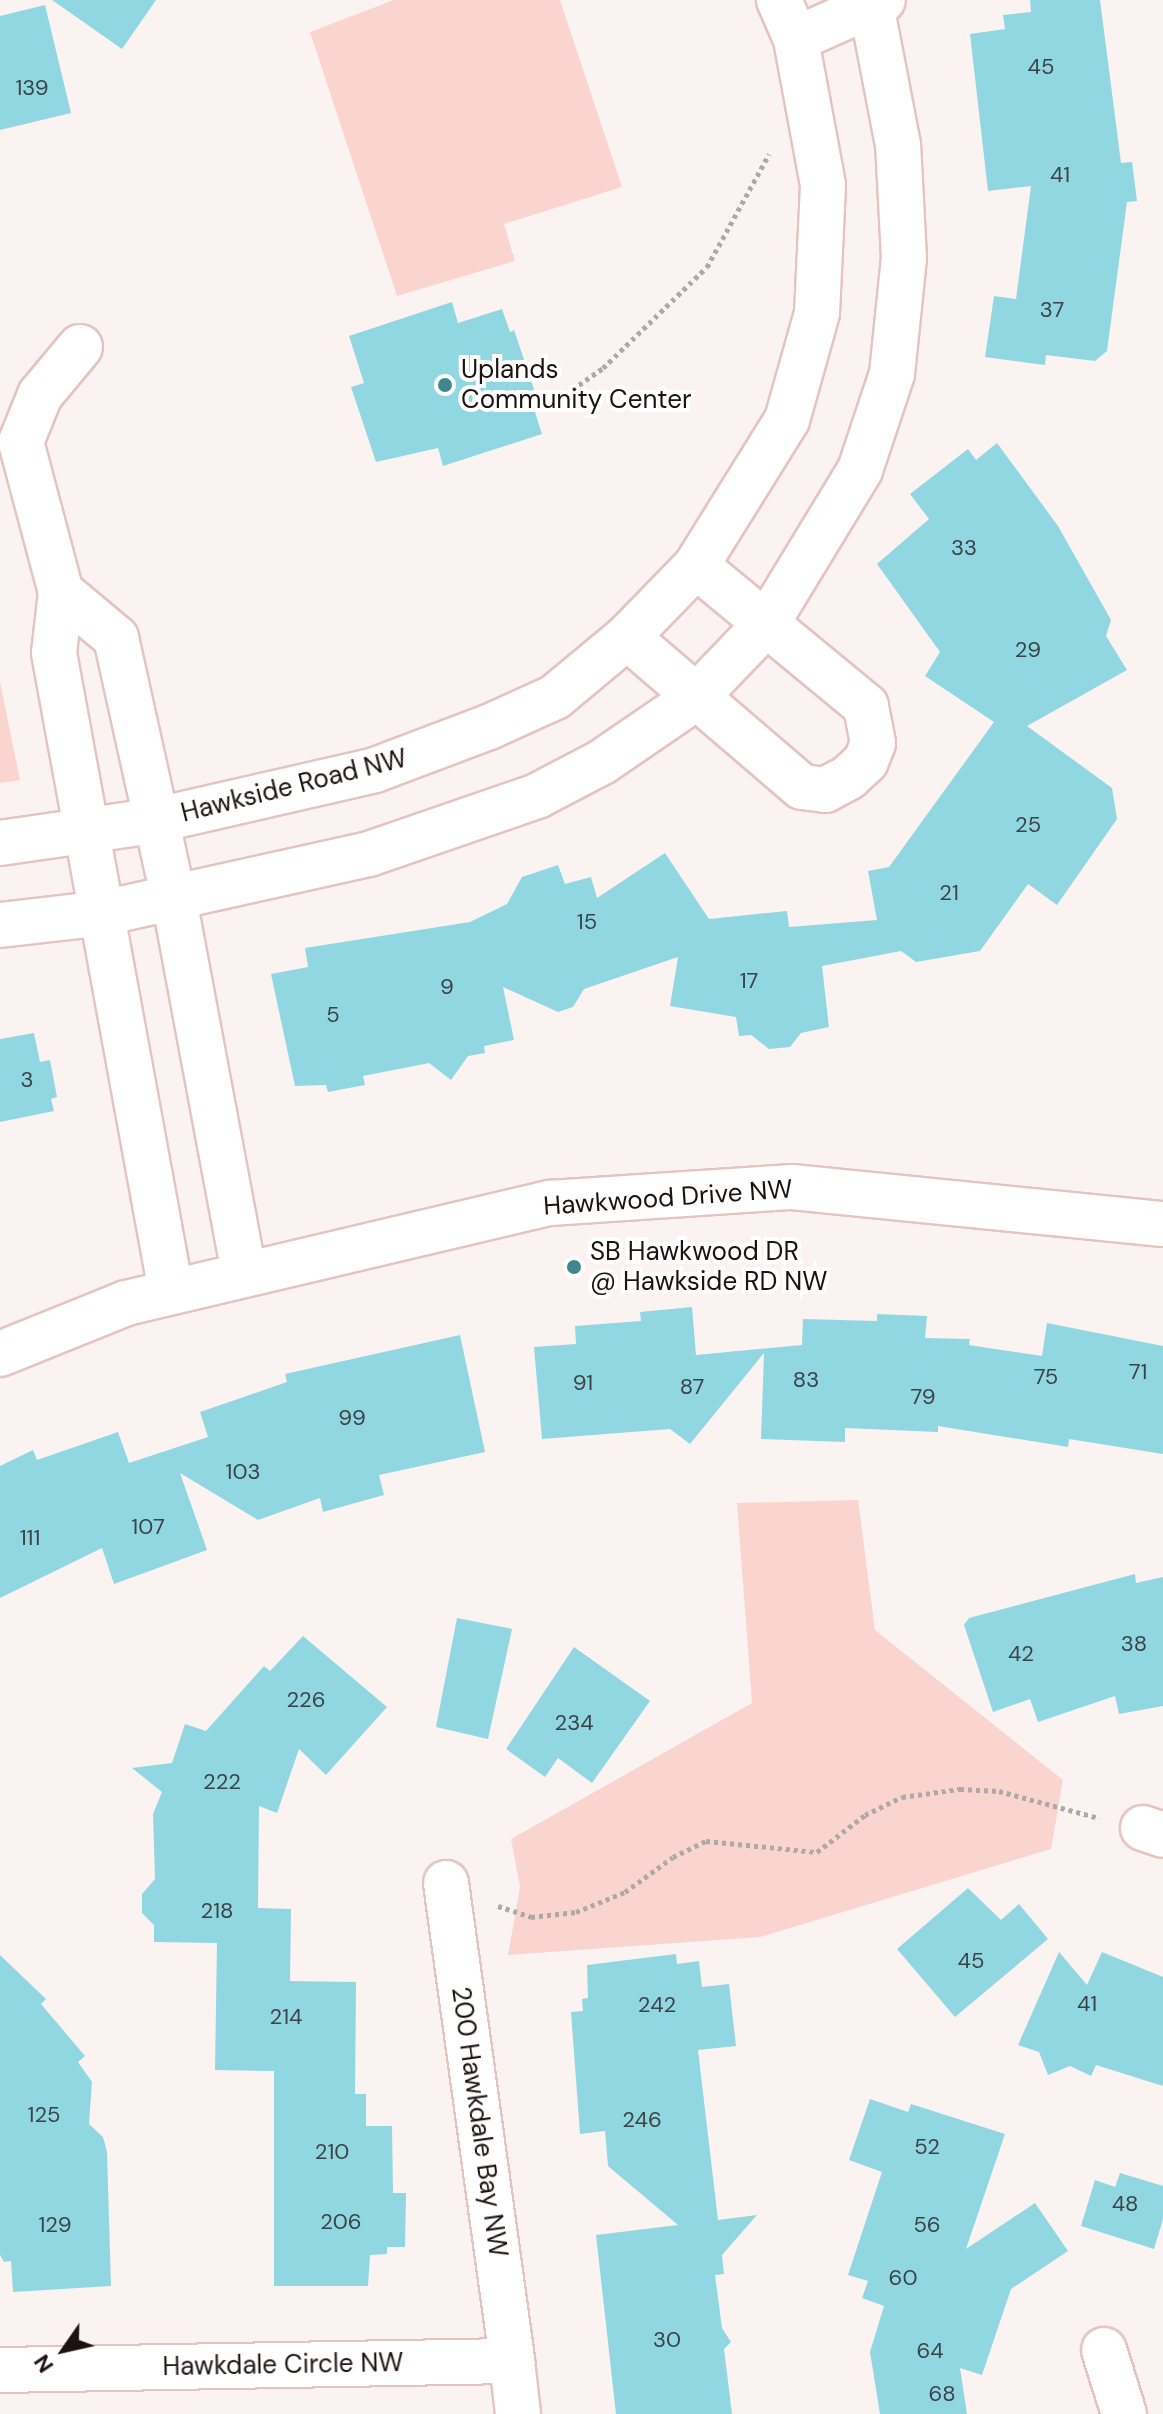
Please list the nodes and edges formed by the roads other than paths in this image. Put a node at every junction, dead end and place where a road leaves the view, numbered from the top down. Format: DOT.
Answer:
graph roads {
  1 [pos="875,2"];
  2 [pos="788,19"];
  3 [pos="80,347"];
  4 [pos="696,566"];
  5 [pos="61,592"];
  6 [pos="767,623"];
  7 [pos="627,637"];
  8 [pos="694,699"];
  9 [pos="153,821"];
  10 [pos="87,832"];
  11 [pos="0,843"];
  12 [pos="174,899"];
  13 [pos="103,913"];
  14 [pos="0,925"];
  15 [pos="1163,1224"];
  16 [pos="244,1273"];
  17 [pos="171,1291"];
  18 [pos="0,1354"];
  19 [pos="446,1883"];
  20 [pos="1104,2350"];
  21 [pos="512,2361"];
  22 [pos="0,2370"];
  23 [pos="518,2414"];
  24 [pos="1124,2414"];
  1 -- 2 [label="street, Hawkside Road NW"];
  1 -- 6 [label="street, Hawkside Road NW"];
  2 -- 4 [label="street, Hawkside Road NW"];
  3 -- 5 [label="street"];
  4 -- 6 [label="street"];
  4 -- 7 [label="street, Hawkside Road NW"];
  5 -- 9 [label="street"];
  5 -- 10 [label="street"];
  6 -- 8 [label="street, Hawkside Road NW"];
  6 -- 8 [label="street"];
  7 -- 8 [label="street"];
  7 -- 9 [label="street, Hawkside Road NW"];
  8 -- 12 [label="street, Hawkside Road NW"];
  9 -- 10 [label="street"];
  9 -- 12 [label="street, Hawkside Road NW"];
  10 -- 11 [label="street"];
  10 -- 13 [label="street"];
  12 -- 13 [label="street"];
  12 -- 16 [label="street, Hawkside Road NW"];
  13 -- 14 [label="street"];
  13 -- 17 [label="street"];
  15 -- 16 [label="street, Hawkwood Drive NW"];
  16 -- 17 [label="street, Hawkwood Drive NW"];
  17 -- 18 [label="street, Hawkwood Drive NW"];
  19 -- 21 [label="street, 200 Hawkdale Bay NW"];
  20 -- 24 [label="street"];
  21 -- 22 [label="street, Hawkdale Circle NW"];
  21 -- 23 [label="street"];
}
